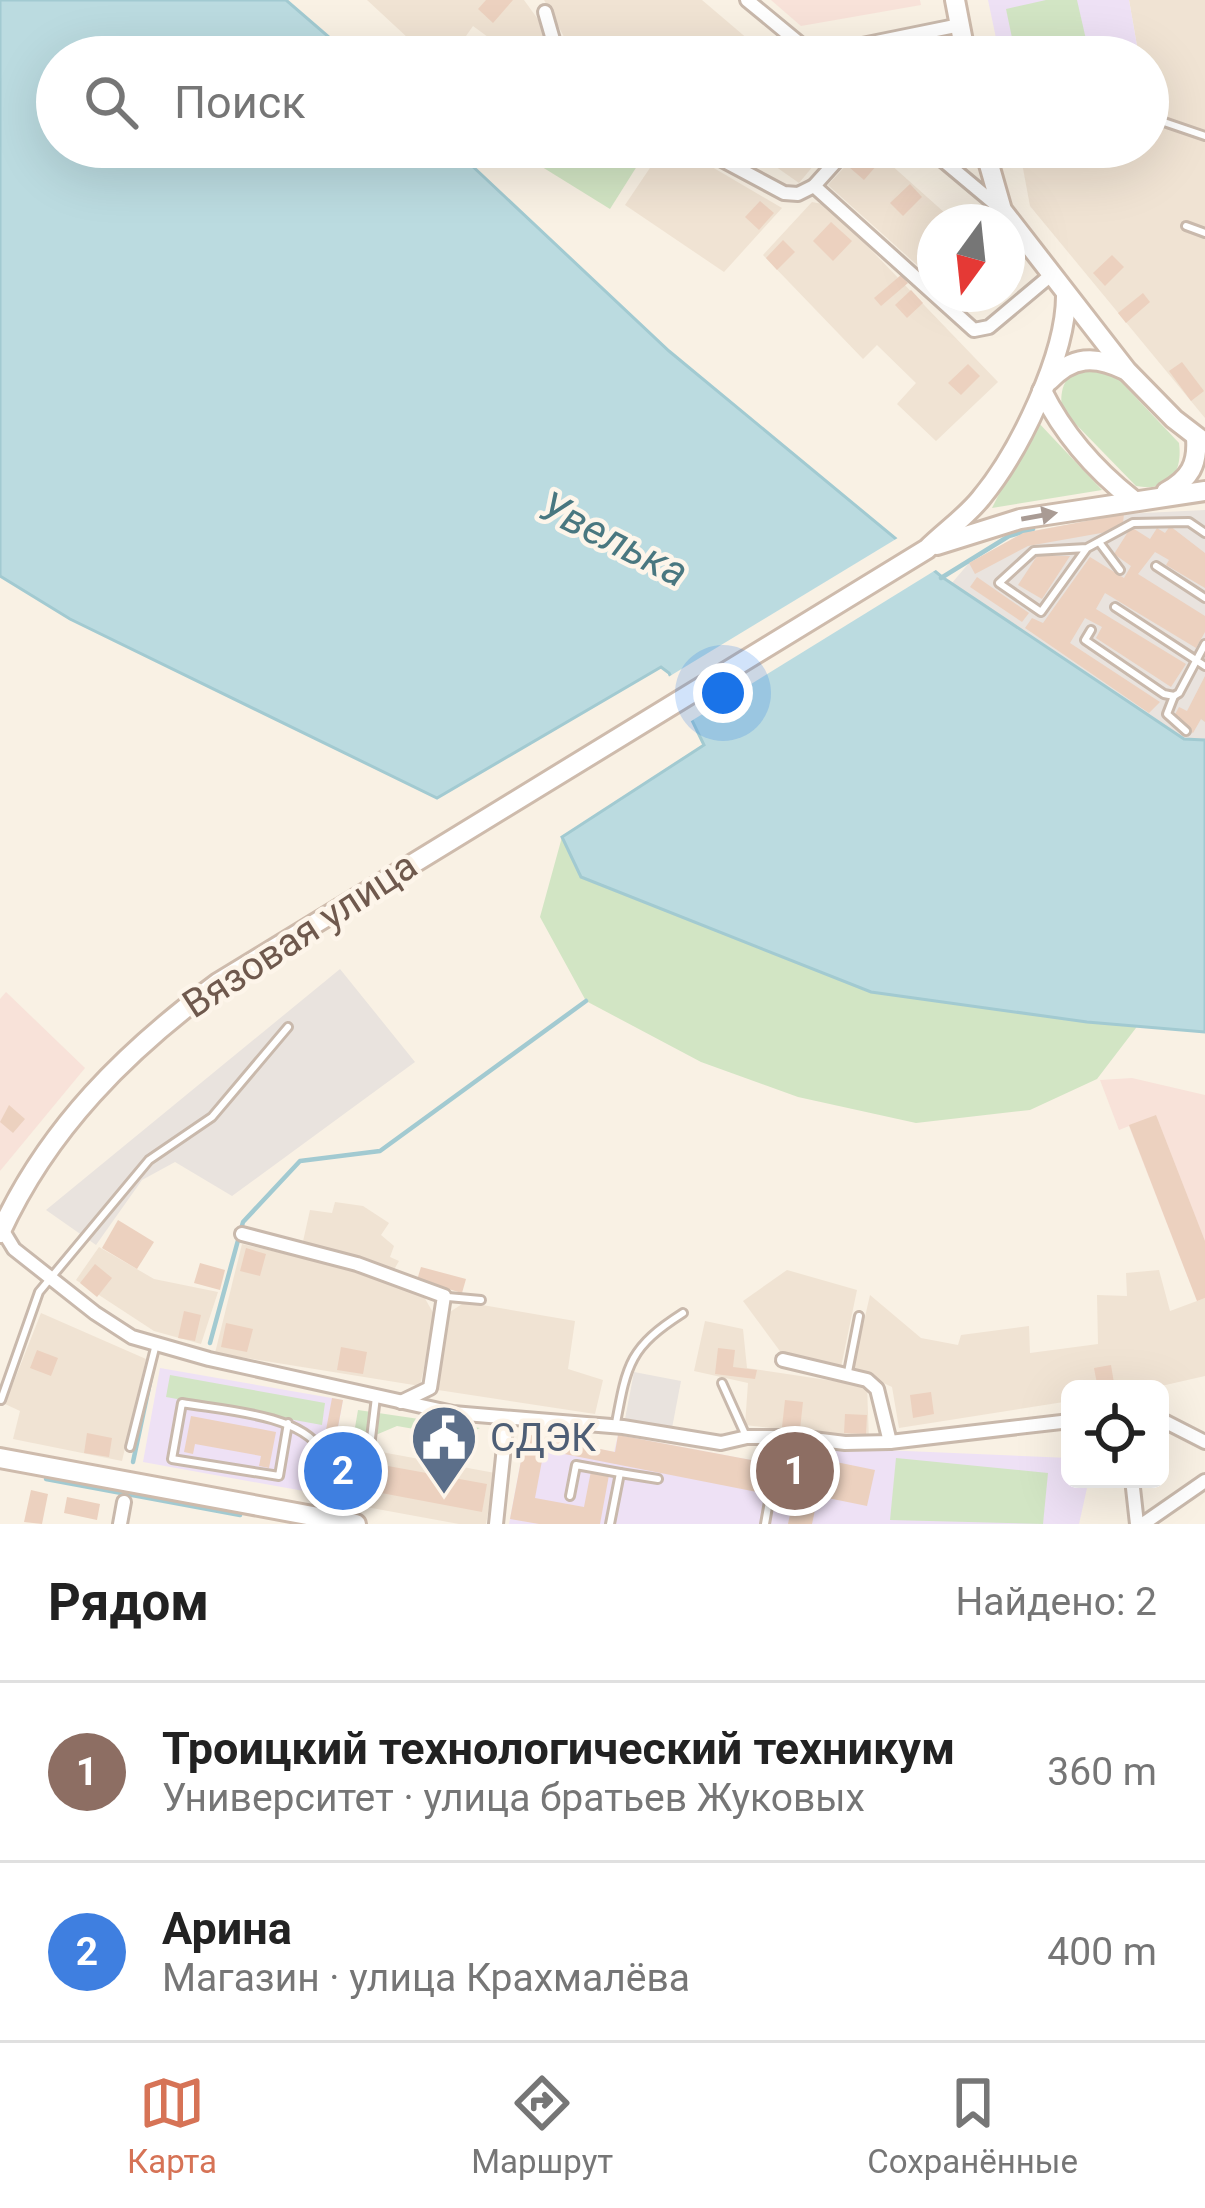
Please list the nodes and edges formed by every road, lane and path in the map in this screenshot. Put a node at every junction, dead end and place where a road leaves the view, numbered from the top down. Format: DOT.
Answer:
graph roads {
  1 [pos="747,0"];
  2 [pos="956,0"];
  3 [pos="545,12"];
  4 [pos="959,25"];
  5 [pos="552,36"];
  6 [pos="791,36"];
  7 [pos="908,36"];
  8 [pos="961,36"];
  9 [pos="1169,124"];
  10 [pos="1205,136"];
  11 [pos="737,168"];
  12 [pos="830,168"];
  13 [pos="952,168"];
  14 [pos="991,168"];
  15 [pos="814,186"];
  16 [pos="995,204"];
  17 [pos="1000,204"];
  18 [pos="1186,226"];
  19 [pos="1205,233"];
  20 [pos="1025,240"];
  21 [pos="1052,275"];
  22 [pos="1066,294"];
  23 [pos="1127,370"];
  24 [pos="1044,388"];
  25 [pos="1201,440"];
  26 [pos="1205,491"];
  27 [pos="1156,497"];
  28 [pos="1132,500"];
  29 [pos="1205,533"];
  30 [pos="1100,542"];
  31 [pos="1087,548"];
  32 [pos="927,549"];
  33 [pos="1156,566"];
  34 [pos="1120,570"];
  35 [pos="1205,598"];
  36 [pos="1115,607"];
  37 [pos="1091,630"];
  38 [pos="1205,644"];
  39 [pos="1196,661"];
  40 [pos="1205,666"];
  41 [pos="1174,696"];
  42 [pos="1186,731"];
  43 [pos="288,1028"];
  44 [pos="0,1229"];
  45 [pos="242,1234"];
  46 [pos="52,1278"];
  47 [pos="444,1296"];
  48 [pos="482,1300"];
  49 [pos="683,1312"];
  50 [pos="859,1316"];
  51 [pos="156,1344"];
  52 [pos="783,1360"];
  53 [pos="847,1376"];
  54 [pos="722,1383"];
  55 [pos="430,1388"];
  56 [pos="376,1397"];
  57 [pos="1,1400"];
  58 [pos="400,1403"];
  59 [pos="453,1413"];
  60 [pos="507,1418"];
  61 [pos="1061,1422"];
  62 [pos="288,1423"];
  63 [pos="1169,1424"];
  64 [pos="616,1426"];
  65 [pos="747,1437"];
  66 [pos="890,1442"];
  67 [pos="1205,1442"];
  68 [pos="130,1447"];
  69 [pos="0,1458"];
  70 [pos="620,1473"];
  71 [pos="658,1479"];
  72 [pos="1205,1481"];
  73 [pos="1134,1488"];
  74 [pos="771,1490"];
  75 [pos="570,1496"];
  76 [pos="124,1502"];
  77 [pos="310,1520"];
  78 [pos="120,1524"];
  79 [pos="356,1524"];
  80 [pos="496,1524"];
  81 [pos="610,1524"];
  82 [pos="765,1524"];
  83 [pos="1140,1524"];
  1 -- 6 [label="street"];
  2 -- 4 [label="street"];
  3 -- 5 [label="street"];
  4 -- 7 [label="street"];
  4 -- 8 [label="street"];
  9 -- 10 [label="lane"];
  11 -- 15 [label="street"];
  12 -- 15 [label="street"];
  13 -- 16 [label="street"];
  14 -- 17 [label="street"];
  15 -- 21 [label="street"];
  18 -- 19 [label="lane"];
  20 -- 21 [label="street"];
  21 -- 22 [label="street"];
  22 -- 23 [label="street"];
  22 -- 24 [label="street"];
  23 -- 24 [label="street"];
  23 -- 25 [label="street"];
  24 -- 28 [label="street"];
  24 -- 32 [label="street"];
  25 -- 27 [label="street"];
  26 -- 27 [label="street"];
  27 -- 28 [label="street"];
  32 -- 28 [label="street, one-way"];
  29 -- 30 [label="lane"];
  30 -- 31 [label="lane"];
  30 -- 34 [label="lane"];
  31 -- 31 [label="lane"];
  32 -- 44 [label="street, Вязовая улица"];
  33 -- 35 [label="lane"];
  36 -- 39 [label="lane"];
  37 -- 41 [label="lane"];
  38 -- 39 [label="lane"];
  39 -- 40 [label="lane"];
  39 -- 41 [label="lane"];
  41 -- 42 [label="lane"];
  43 -- 46 [label="lane"];
  44 -- 46 [label="street"];
  45 -- 47 [label="street"];
  46 -- 51 [label="street"];
  46 -- 57 [label="lane"];
  47 -- 48 [label="lane"];
  47 -- 55 [label="street"];
  49 -- 64 [label="lane"];
  50 -- 53 [label="lane"];
  51 -- 56 [label="street"];
  51 -- 68 [label="lane"];
  52 -- 53 [label="street"];
  53 -- 66 [label="street"];
  54 -- 65 [label="lane"];
  55 -- 58 [label="street"];
  55 -- 59 [label="street"];
  56 -- 58 [label="street"];
  56 -- 62 [label="lane"];
  58 -- 59 [label="street"];
  59 -- 60 [label="street"];
  60 -- 64 [label="street"];
  60 -- 80 [label="street"];
  61 -- 66 [label="street"];
  62 -- 62 [label="lane"];
  63 -- 67 [label="street"];
  64 -- 65 [label="street"];
  65 -- 66 [label="street"];
  69 -- 77 [label="street"];
  70 -- 71 [label="lane"];
  70 -- 75 [label="lane"];
  70 -- 81 [label="lane"];
  72 -- 83 [label="street"];
  73 -- 83 [label="street"];
  74 -- 82 [label="lane"];
  76 -- 78 [label="street"];
  77 -- 79 [label="street"];
}
